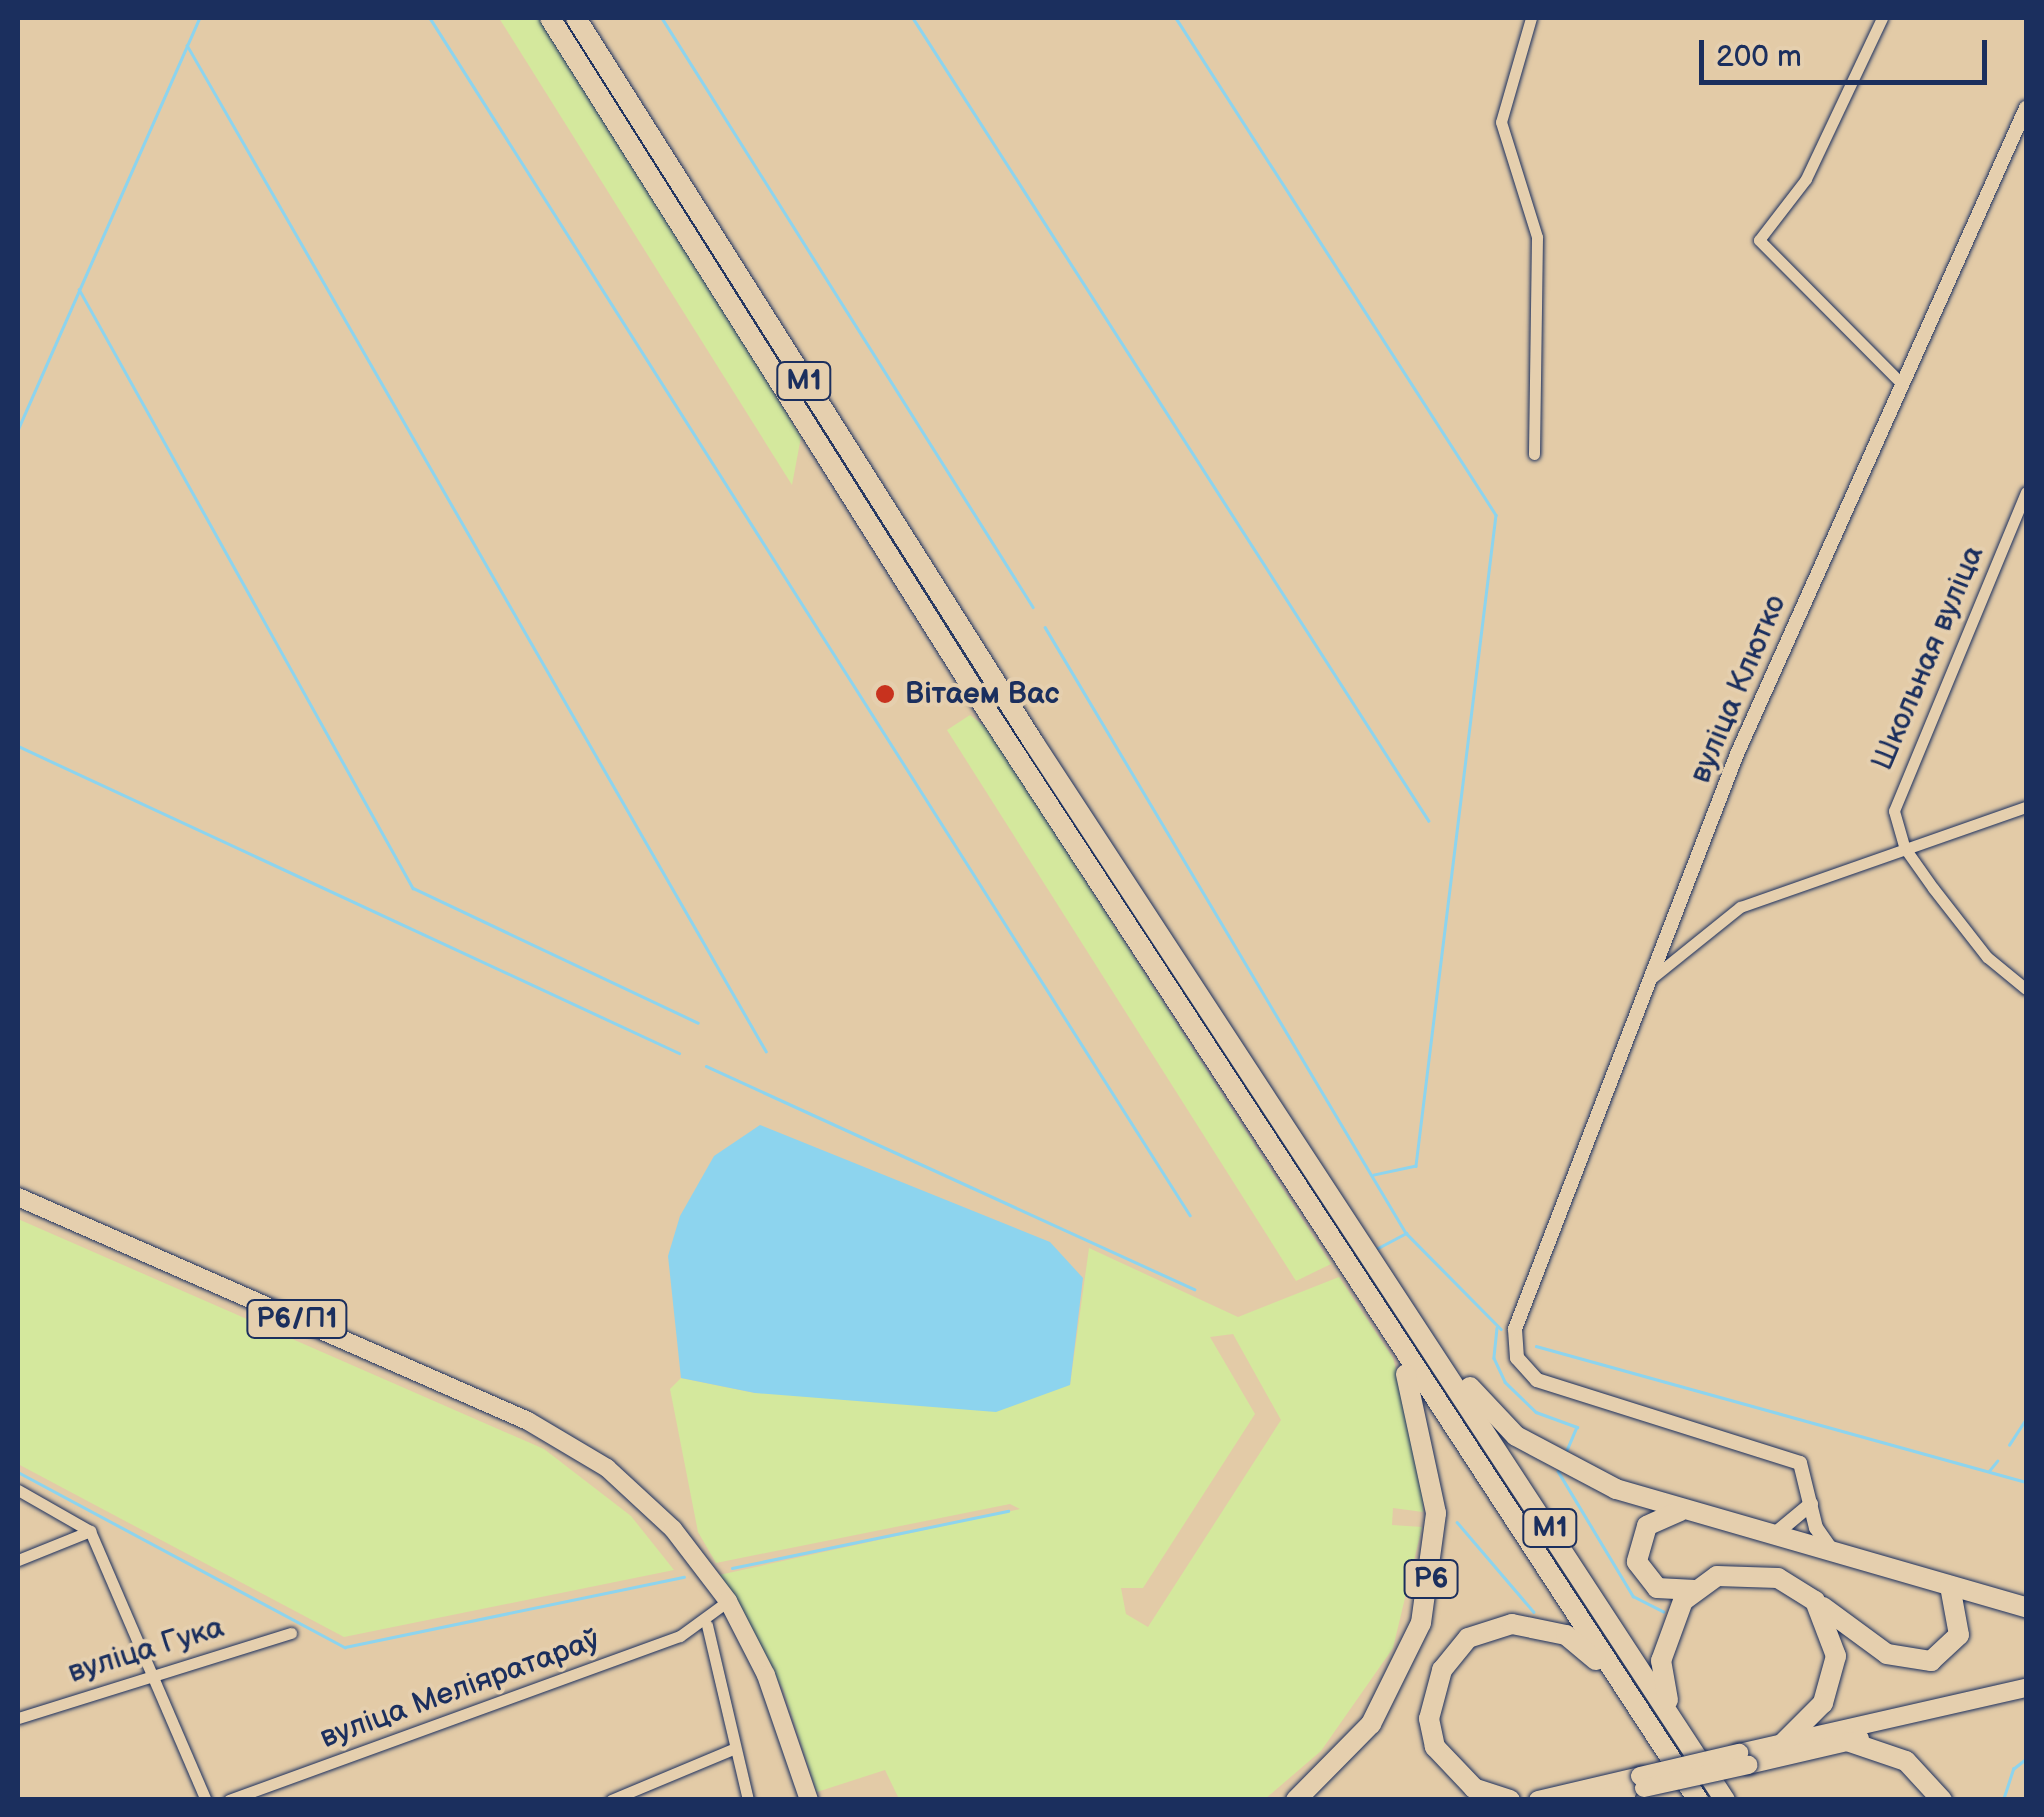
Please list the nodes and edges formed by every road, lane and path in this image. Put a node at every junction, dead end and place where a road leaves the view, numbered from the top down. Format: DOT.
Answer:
graph roads {
  1 [pos="550,18"];
  2 [pos="576,18"];
  3 [pos="1530,18"];
  4 [pos="1882,18"];
  5 [pos="2026,108"];
  6 [pos="1900,382"];
  7 [pos="1534,454"];
  8 [pos="2026,492"];
  9 [pos="2026,807"];
  10 [pos="1904,847"];
  11 [pos="1650,980"];
  12 [pos="2026,989"];
  13 [pos="18,1197"];
  14 [pos="1385,1321"];
  15 [pos="1425,1334"];
  16 [pos="18,1490"];
  17 [pos="1811,1504"];
  18 [pos="1682,1511"];
  19 [pos="90,1532"];
  20 [pos="1764,1536"];
  21 [pos="1834,1553"];
  22 [pos="18,1560"];
  23 [pos="1950,1586"];
  24 [pos="1695,1590"];
  25 [pos="728,1601"];
  26 [pos="1816,1601"];
  27 [pos="2026,1607"];
  28 [pos="706,1625"];
  29 [pos="291,1633"];
  30 [pos="150,1671"];
  31 [pos="1622,1683"];
  32 [pos="2026,1688"];
  33 [pos="1974,1701"];
  34 [pos="18,1718"];
  35 [pos="1675,1721"];
  36 [pos="1850,1742"];
  37 [pos="1781,1745"];
  38 [pos="733,1749"];
  39 [pos="1744,1759"];
  40 [pos="1631,1789"];
  41 [pos="206,1800"];
  42 [pos="229,1800"];
  43 [pos="611,1800"];
  44 [pos="748,1800"];
  45 [pos="809,1800"];
  46 [pos="1296,1800"];
  47 [pos="1510,1800"];
  48 [pos="1538,1800"];
  49 [pos="1594,1800"];
  50 [pos="1698,1800"];
  51 [pos="1724,1800"];
  52 [pos="1942,1800"];
  1 -- 14 [label="highway, М1"];
  2 -- 15 [label="highway, М1"];
  3 -- 7 [label="street"];
  4 -- 6 [label="street"];
  5 -- 6 [label="street, вуліца Клютко"];
  6 -- 11 [label="street, вуліца Клютко"];
  8 -- 10 [label="street, Школьная вуліца"];
  9 -- 10 [label="street"];
  10 -- 11 [label="street"];
  10 -- 12 [label="street"];
  11 -- 17 [label="street, вуліца Клютко"];
  13 -- 25 [label="main road, Р6/П1"];
  14 -- 31 [label="highway, М1"];
  14 -- 46 [label="highway, Р6"];
  15 -- 18 [label="highway"];
  15 -- 35 [label="highway, М1"];
  16 -- 19 [label="street"];
  17 -- 20 [label="street"];
  17 -- 21 [label="street, вуліца Клютко"];
  18 -- 20 [label="highway"];
  18 -- 24 [label="highway"];
  19 -- 22 [label="street"];
  19 -- 30 [label="street"];
  20 -- 21 [label="highway"];
  21 -- 23 [label="highway"];
  23 -- 26 [label="highway"];
  23 -- 27 [label="highway"];
  24 -- 26 [label="highway"];
  24 -- 35 [label="highway"];
  25 -- 28 [label="street"];
  25 -- 45 [label="main road, Р6/П1"];
  26 -- 37 [label="highway"];
  28 -- 38 [label="street"];
  28 -- 42 [label="street, вуліца Меліяратараў"];
  29 -- 30 [label="street, вуліца Гука"];
  30 -- 34 [label="street, вуліца Гука"];
  30 -- 41 [label="street"];
  31 -- 47 [label="highway, Р6"];
  31 -- 50 [label="highway, М1"];
  32 -- 33 [label="main road"];
  33 -- 36 [label="main road"];
  33 -- 37 [label="main road"];
  35 -- 51 [label="highway, М1"];
  36 -- 39 [label="main road"];
  36 -- 52 [label="highway"];
  37 -- 39 [label="main road"];
  38 -- 43 [label="street"];
  38 -- 44 [label="street"];
  39 -- 40 [label="main road, bridge"];
  40 -- 48 [label="main road"];
  40 -- 49 [label="main road"];
}
